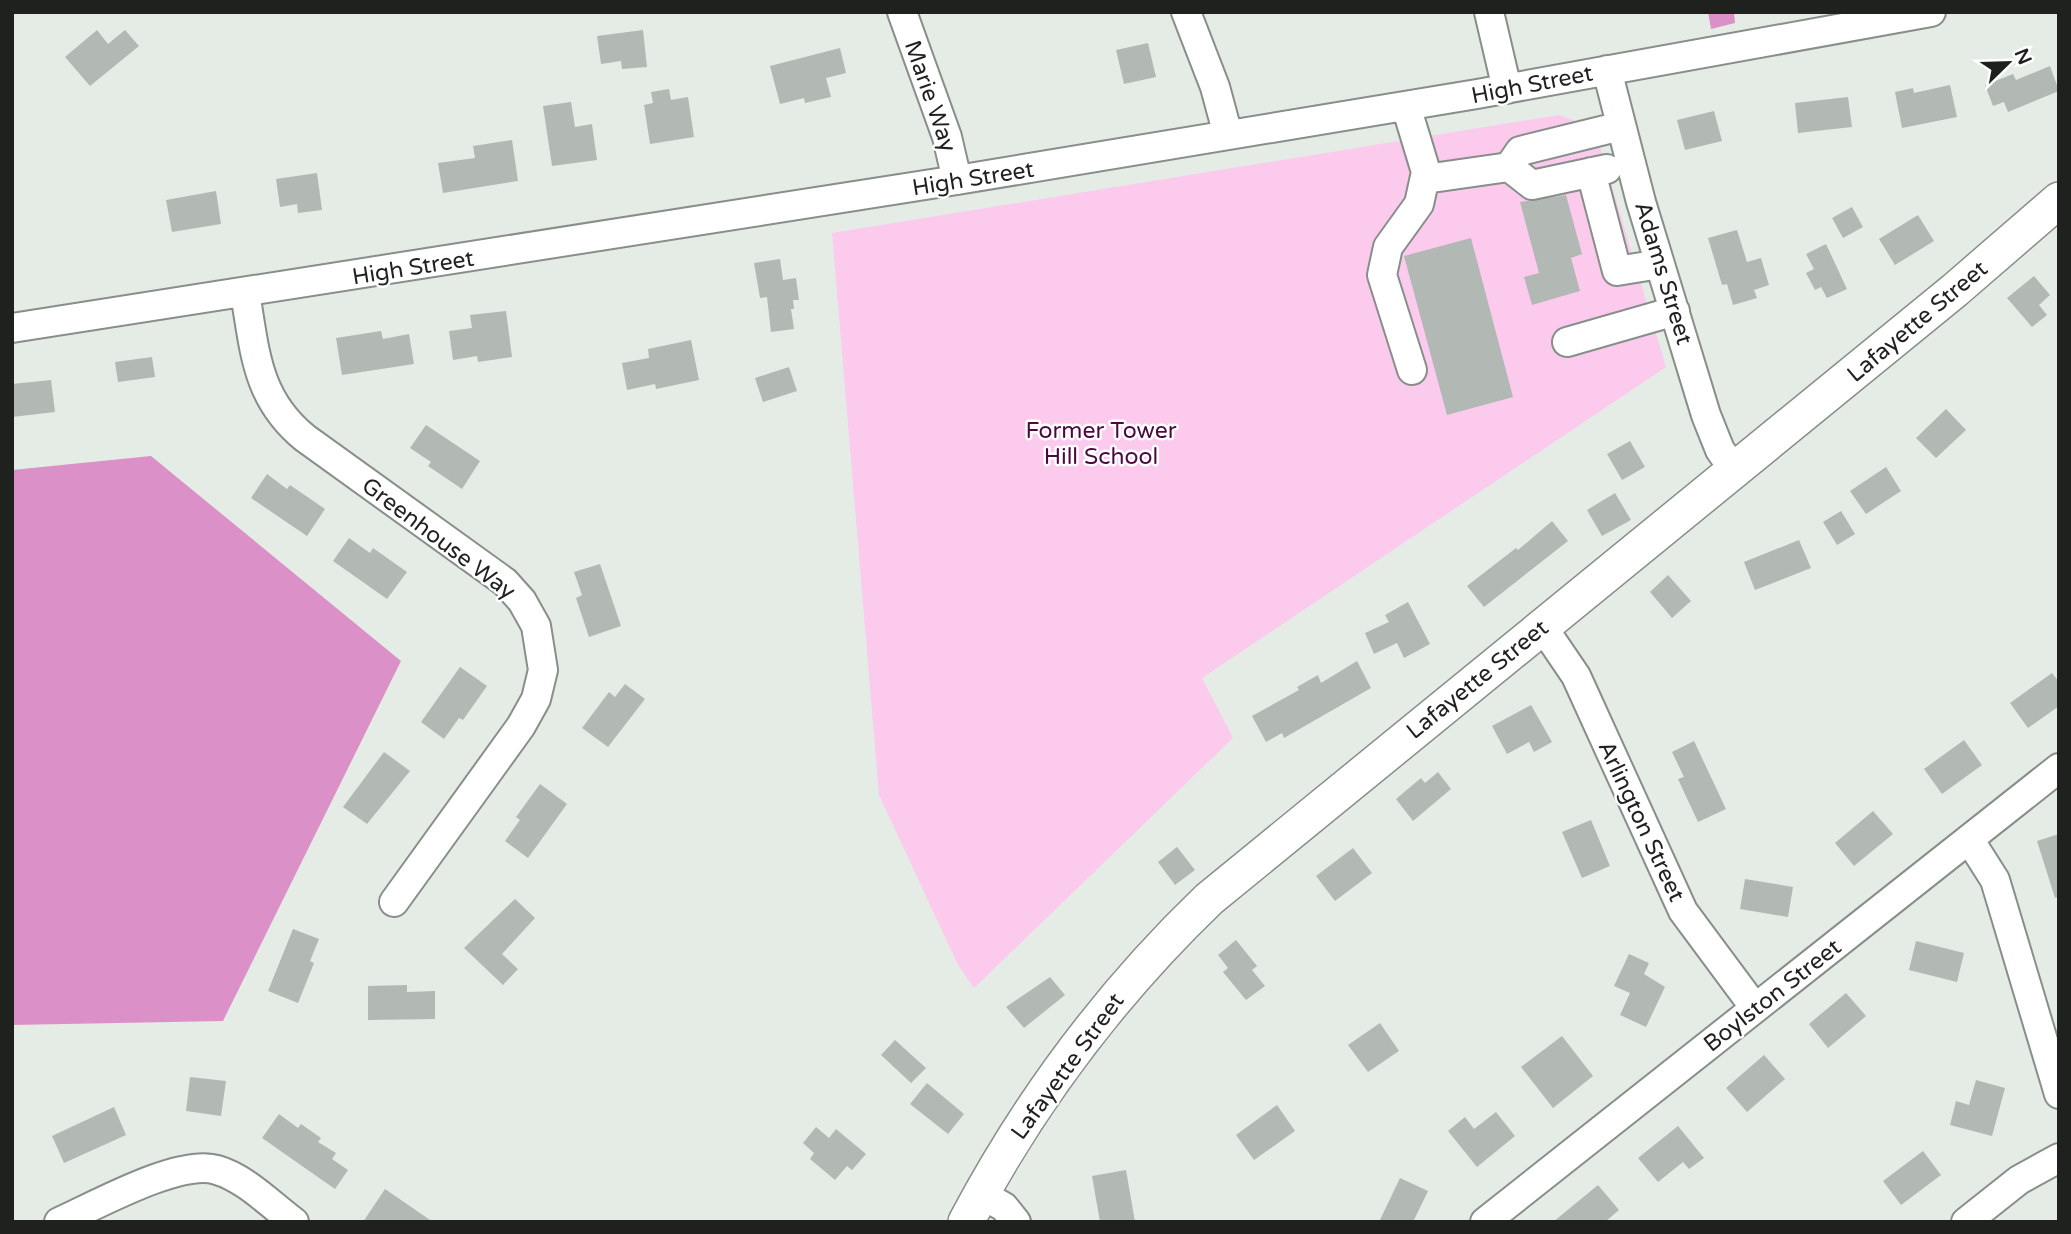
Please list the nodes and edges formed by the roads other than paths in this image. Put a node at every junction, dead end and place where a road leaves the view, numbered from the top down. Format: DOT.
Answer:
graph roads {
  1 [pos="902,12"];
  2 [pos="1186,12"];
  3 [pos="1489,12"];
  4 [pos="1931,12"];
  5 [pos="1607,70"];
  6 [pos="1507,89"];
  7 [pos="1406,106"];
  8 [pos="1620,126"];
  9 [pos="1228,135"];
  10 [pos="1631,164"];
  11 [pos="1508,167"];
  12 [pos="1591,172"];
  13 [pos="1425,178"];
  14 [pos="957,180"];
  15 [pos="2059,200"];
  16 [pos="1660,264"];
  17 [pos="245,293"];
  18 [pos="1675,312"];
  19 [pos="12,328"];
  20 [pos="1567,342"];
  21 [pos="1412,370"];
  22 [pos="1735,471"];
  23 [pos="1542,626"];
  24 [pos="2059,768"];
  25 [pos="1969,839"];
  26 [pos="394,902"];
  27 [pos="1755,1008"];
  28 [pos="2059,1094"];
  29 [pos="2059,1158"];
  30 [pos="973,1208"];
  31 [pos="59,1222"];
  32 [pos="294,1222"];
  33 [pos="1016,1222"];
  34 [pos="1485,1222"];
  35 [pos="1966,1222"];
  1 -- 14 [label="street, Marie Way"];
  2 -- 9 [label="street"];
  3 -- 6 [label="street"];
  4 -- 5 [label="street, High Street"];
  5 -- 6 [label="street, High Street"];
  5 -- 8 [label="street, Adams Street"];
  6 -- 7 [label="street, High Street"];
  7 -- 9 [label="street, High Street"];
  7 -- 13 [label="street"];
  8 -- 10 [label="street, Adams Street"];
  8 -- 11 [label="street"];
  9 -- 14 [label="street, High Street"];
  10 -- 12 [label="street"];
  10 -- 16 [label="street, Adams Street"];
  11 -- 12 [label="street"];
  11 -- 13 [label="street"];
  12 -- 16 [label="street"];
  13 -- 21 [label="street"];
  14 -- 17 [label="street, High Street"];
  15 -- 22 [label="main road, Lafayette Street"];
  16 -- 18 [label="street, Adams Street"];
  17 -- 19 [label="street, High Street"];
  17 -- 26 [label="street, Greenhouse Way"];
  18 -- 20 [label="street"];
  18 -- 22 [label="street, Adams Street"];
  22 -- 23 [label="main road, Lafayette Street"];
  23 -- 27 [label="street, Arlington Street"];
  23 -- 30 [label="main road, Lafayette Street"];
  24 -- 25 [label="street, Boylston Street"];
  25 -- 27 [label="street, Boylston Street"];
  25 -- 28 [label="street"];
  27 -- 34 [label="street, Boylston Street"];
  29 -- 35 [label="street"];
  30 -- 33 [label="street"];
  31 -- 32 [label="street"];
}
